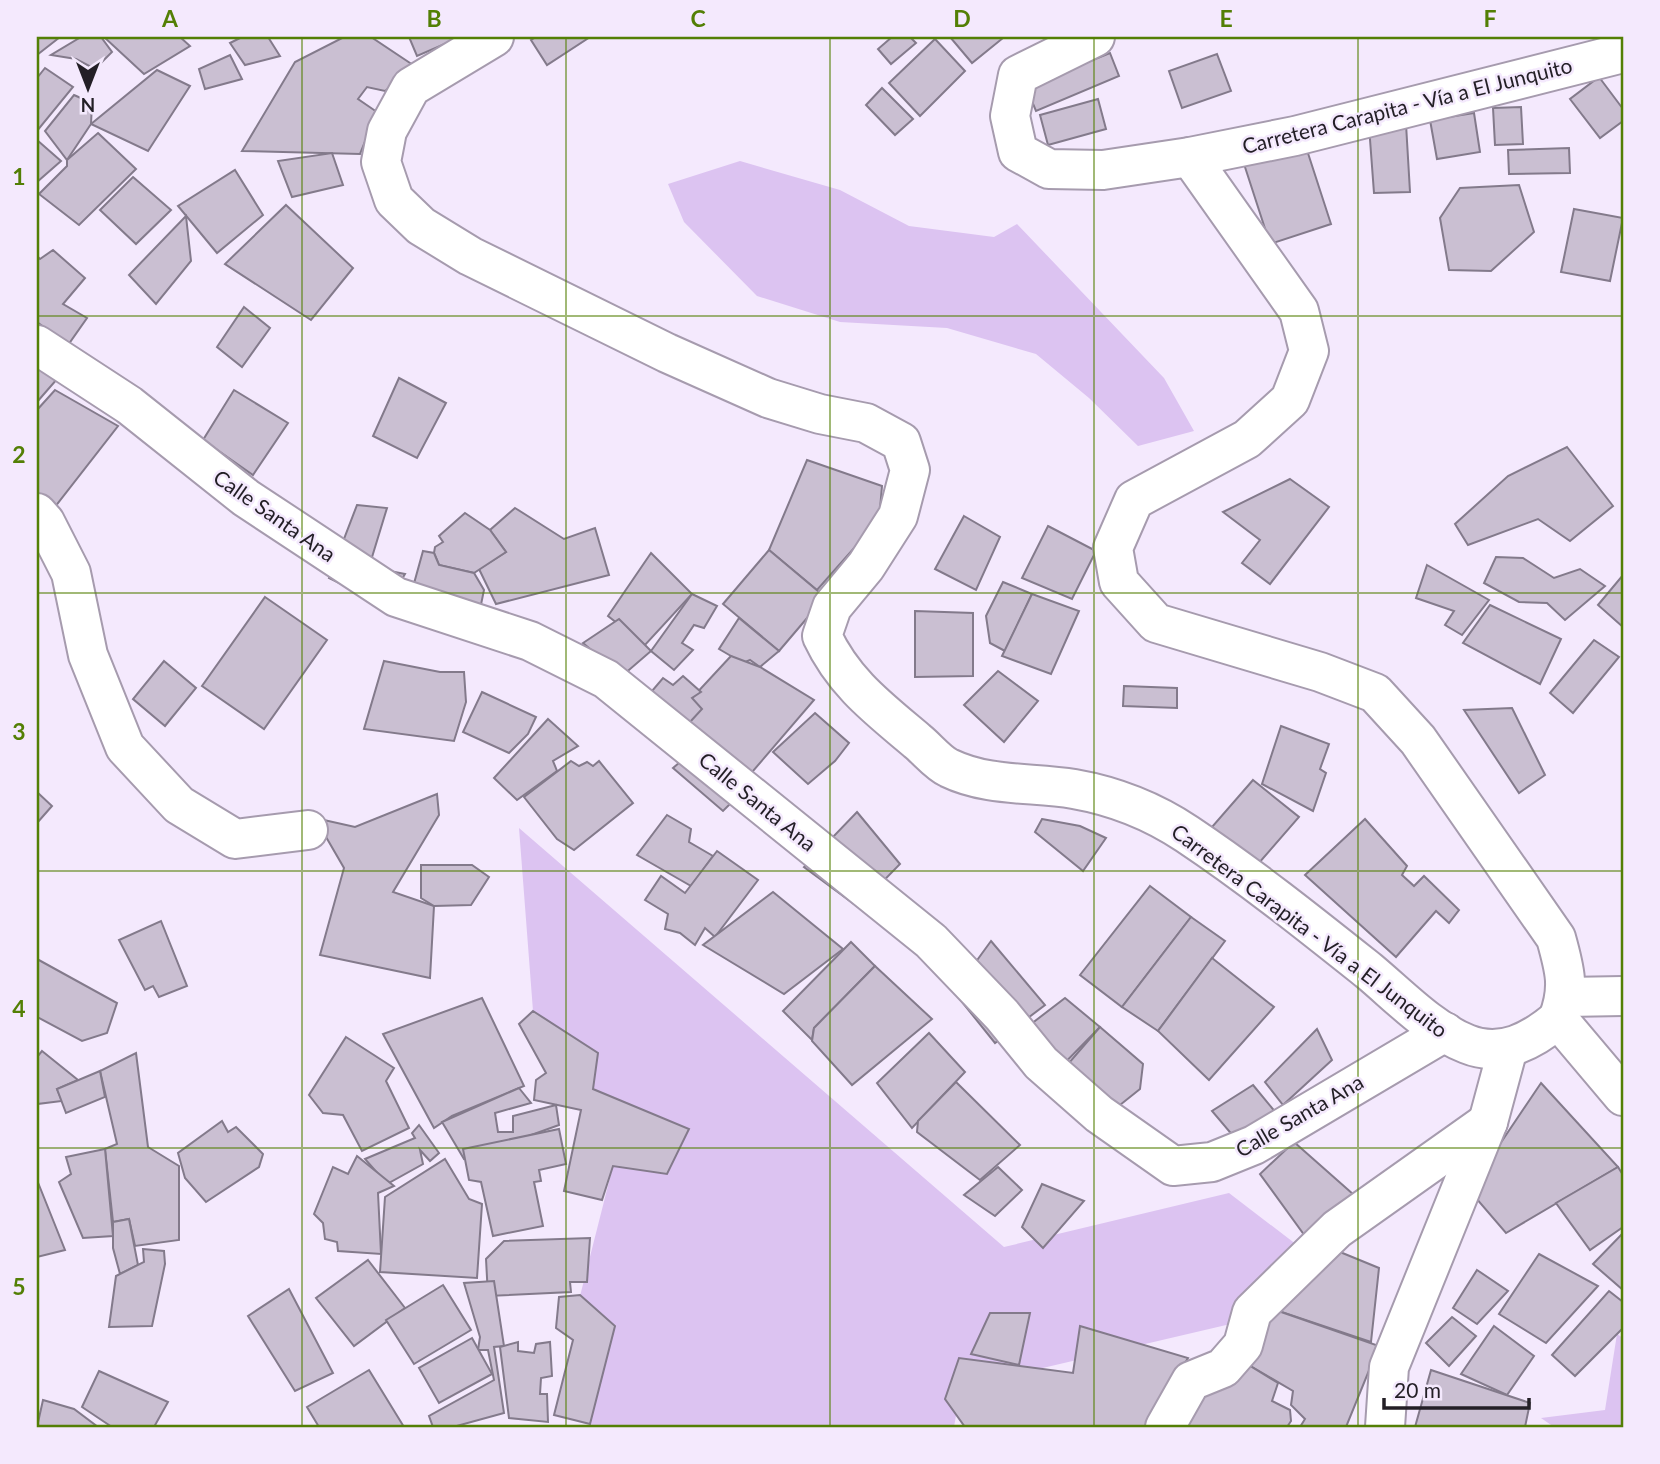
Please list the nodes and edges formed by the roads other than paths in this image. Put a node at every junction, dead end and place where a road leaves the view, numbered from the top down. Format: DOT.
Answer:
graph roads {
  1 [pos="494,37"];
  2 [pos="1095,37"];
  3 [pos="1623,53"];
  4 [pos="1190,156"];
  5 [pos="37,345"];
  6 [pos="37,513"];
  7 [pos="308,830"];
  8 [pos="1623,996"];
  9 [pos="1562,1008"];
  10 [pos="1445,1032"];
  11 [pos="1508,1048"];
  12 [pos="1623,1096"];
  13 [pos="1488,1122"];
  14 [pos="1165,1427"];
  15 [pos="1385,1427"];
  1 -- 10 [label="street, Carretera Carapita - Vía a El Junquito"];
  2 -- 4 [label="street, Carretera Carapita - Vía a El Junquito"];
  3 -- 4 [label="street, Carretera Carapita - Vía a El Junquito"];
  4 -- 9 [label="street"];
  5 -- 10 [label="street, Calle Santa Ana"];
  6 -- 7 [label="street"];
  8 -- 9 [label="street"];
  9 -- 11 [label="street, Carretera Carapita - Vía a El Junquito"];
  9 -- 12 [label="street"];
  10 -- 11 [label="street, Carretera Carapita - Vía a El Junquito"];
  11 -- 13 [label="street"];
  13 -- 14 [label="street"];
  13 -- 15 [label="street"];
}
